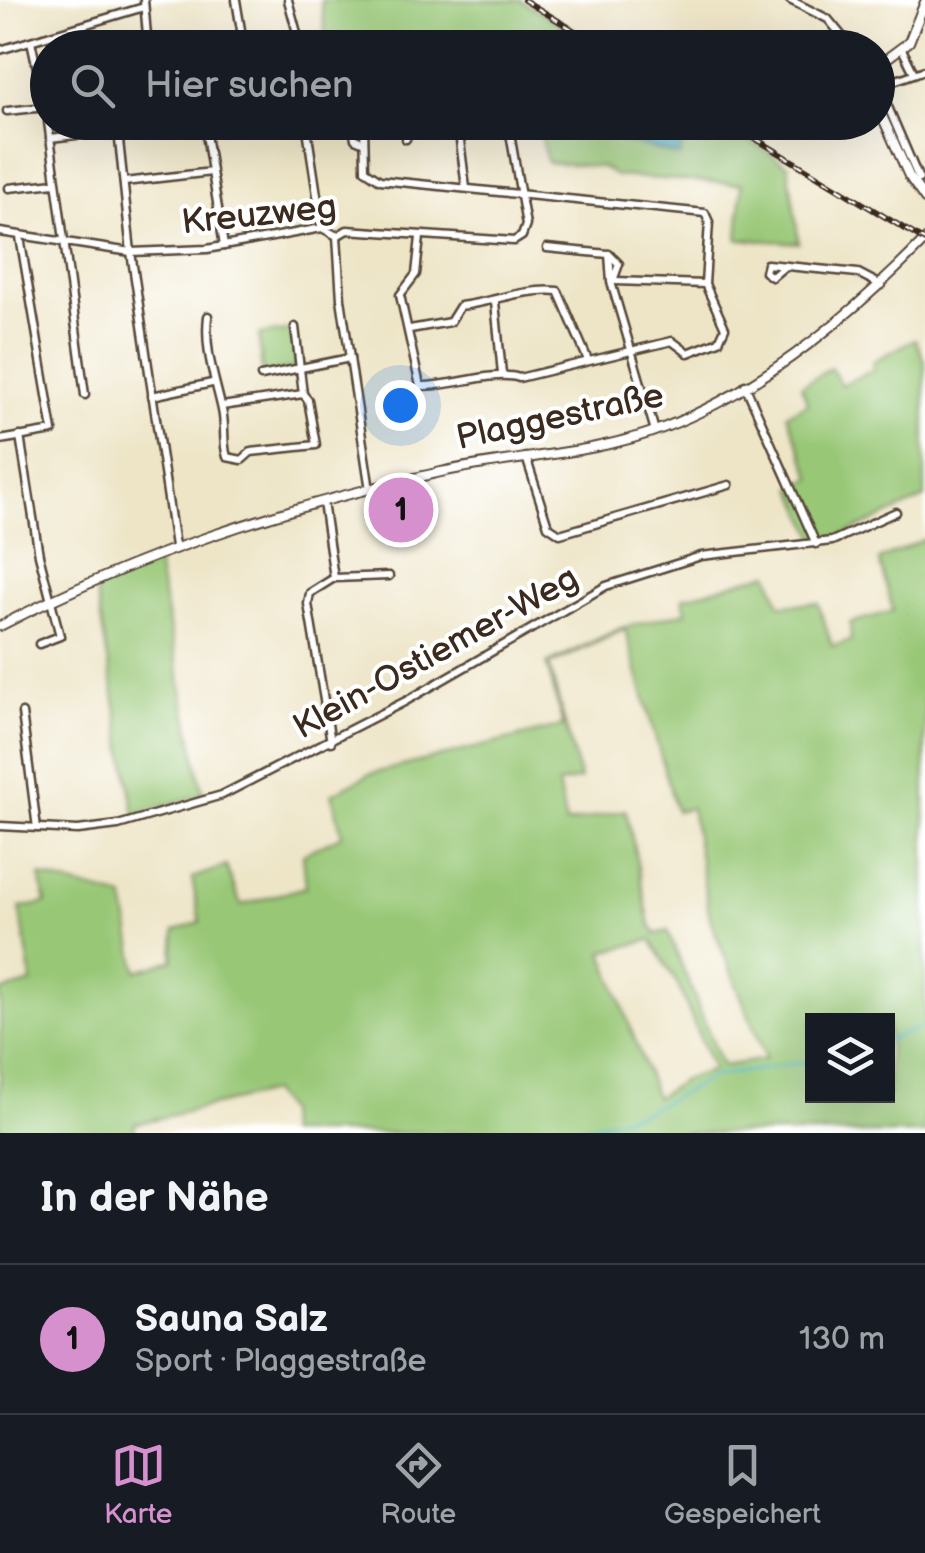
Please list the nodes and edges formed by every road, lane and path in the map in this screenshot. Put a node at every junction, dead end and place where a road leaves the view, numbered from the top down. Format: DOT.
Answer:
graph roads {
  1 [pos="236,0"];
  2 [pos="288,0"];
  3 [pos="790,0"];
  4 [pos="925,2"];
  5 [pos="144,4"];
  6 [pos="64,30"];
  7 [pos="146,30"];
  8 [pos="241,30"];
  9 [pos="296,30"];
  10 [pos="837,30"];
  11 [pos="30,41"];
  12 [pos="0,50"];
  13 [pos="902,50"];
  14 [pos="895,54"];
  15 [pos="925,70"];
  16 [pos="914,73"];
  17 [pos="895,79"];
  18 [pos="30,109"];
  19 [pos="7,111"];
  20 [pos="895,125"];
  21 [pos="50,140"];
  22 [pos="119,140"];
  23 [pos="207,140"];
  24 [pos="309,140"];
  25 [pos="357,140"];
  26 [pos="511,140"];
  27 [pos="895,140"];
  28 [pos="460,141"];
  29 [pos="362,142"];
  30 [pos="212,172"];
  31 [pos="920,179"];
  32 [pos="124,182"];
  33 [pos="55,184"];
  34 [pos="9,188"];
  35 [pos="466,188"];
  36 [pos="520,192"];
  37 [pos="925,199"];
  38 [pos="322,228"];
  39 [pos="0,232"];
  40 [pos="338,236"];
  41 [pos="20,237"];
  42 [pos="420,237"];
  43 [pos="925,240"];
  44 [pos="62,244"];
  45 [pos="224,246"];
  46 [pos="547,248"];
  47 [pos="131,252"];
  48 [pos="786,266"];
  49 [pos="613,281"];
  50 [pos="704,284"];
  51 [pos="880,285"];
  52 [pos="495,302"];
  53 [pos="208,316"];
  54 [pos="295,327"];
  55 [pos="410,328"];
  56 [pos="632,351"];
  57 [pos="350,358"];
  58 [pos="588,360"];
  59 [pos="302,368"];
  60 [pos="502,374"];
  61 [pos="261,376"];
  62 [pos="212,383"];
  63 [pos="744,384"];
  64 [pos="420,386"];
  65 [pos="304,394"];
  66 [pos="85,395"];
  67 [pos="152,396"];
  68 [pos="222,406"];
  69 [pos="420,412"];
  70 [pos="655,431"];
  71 [pos="20,436"];
  72 [pos="0,440"];
  73 [pos="526,457"];
  74 [pos="729,485"];
  75 [pos="370,490"];
  76 [pos="322,502"];
  77 [pos="896,512"];
  78 [pos="816,544"];
  79 [pos="175,546"];
  80 [pos="390,576"];
  81 [pos="334,578"];
  82 [pos="48,601"];
  83 [pos="0,624"];
  84 [pos="40,644"];
  85 [pos="22,713"];
  86 [pos="331,742"];
  87 [pos="0,826"];
  88 [pos="38,828"];
  1 -- 8 [label="street"];
  2 -- 9 [label="street"];
  3 -- 10 [label="street"];
  4 -- 13 [label="street"];
  5 -- 6 [label="street"];
  5 -- 7 [label="street"];
  11 -- 12 [label="street"];
  13 -- 14 [label="street"];
  13 -- 16 [label="street"];
  15 -- 16 [label="street"];
  16 -- 17 [label="street"];
  18 -- 19 [label="street"];
  20 -- 31 [label="street"];
  21 -- 33 [label="street"];
  22 -- 32 [label="street"];
  23 -- 30 [label="street"];
  24 -- 38 [label="street"];
  25 -- 29 [label="street"];
  26 -- 36 [label="street"];
  27 -- 37 [label="street"];
  28 -- 35 [label="street"];
  29 -- 35 [label="street"];
  30 -- 32 [label="street"];
  30 -- 45 [label="street"];
  32 -- 47 [label="street"];
  33 -- 34 [label="street"];
  33 -- 44 [label="street"];
  35 -- 36 [label="street"];
  36 -- 42 [label="street, Kreuzweg"];
  36 -- 50 [label="street"];
  38 -- 40 [label="street, Kreuzweg"];
  38 -- 45 [label="street, Kreuzweg"];
  39 -- 41 [label="street, Kreuzweg"];
  40 -- 42 [label="street, Kreuzweg"];
  40 -- 57 [label="street"];
  41 -- 44 [label="street, Kreuzweg"];
  41 -- 71 [label="street"];
  42 -- 55 [label="street"];
  43 -- 51 [label="street, Plaggestraße"];
  44 -- 47 [label="street, Kreuzweg"];
  44 -- 66 [label="street"];
  45 -- 47 [label="street, Kreuzweg"];
  46 -- 49 [label="street"];
  47 -- 67 [label="street"];
  48 -- 51 [label="street"];
  49 -- 50 [label="street"];
  49 -- 56 [label="street"];
  50 -- 56 [label="street"];
  51 -- 63 [label="street, Plaggestraße"];
  52 -- 55 [label="street"];
  52 -- 58 [label="street"];
  52 -- 60 [label="street"];
  53 -- 62 [label="street"];
  54 -- 59 [label="street"];
  55 -- 64 [label="street"];
  56 -- 58 [label="street"];
  56 -- 70 [label="street"];
  57 -- 59 [label="street"];
  57 -- 75 [label="street"];
  58 -- 60 [label="street"];
  59 -- 61 [label="street"];
  59 -- 65 [label="street"];
  60 -- 64 [label="street"];
  62 -- 67 [label="street"];
  62 -- 68 [label="street"];
  63 -- 70 [label="street, Plaggestraße"];
  63 -- 78 [label="street"];
  64 -- 69 [label="street"];
  65 -- 68 [label="street"];
  65 -- 68 [label="street"];
  67 -- 79 [label="street"];
  70 -- 73 [label="street, Plaggestraße"];
  71 -- 72 [label="street"];
  71 -- 82 [label="street"];
  73 -- 74 [label="street"];
  73 -- 75 [label="street, Plaggestraße"];
  75 -- 76 [label="street, Plaggestraße"];
  76 -- 79 [label="street, Plaggestraße"];
  76 -- 81 [label="street"];
  77 -- 78 [label="street, Klein-Ostiemer-Weg"];
  78 -- 86 [label="street, Klein-Ostiemer-Weg"];
  79 -- 82 [label="street, Plaggestraße"];
  80 -- 81 [label="street"];
  81 -- 86 [label="street"];
  82 -- 83 [label="street, Plaggestraße"];
  82 -- 84 [label="street"];
  85 -- 88 [label="street"];
  86 -- 88 [label="street, Klein-Ostiemer-Weg"];
  87 -- 88 [label="street, Klein-Ostiemer-Weg"];
}
